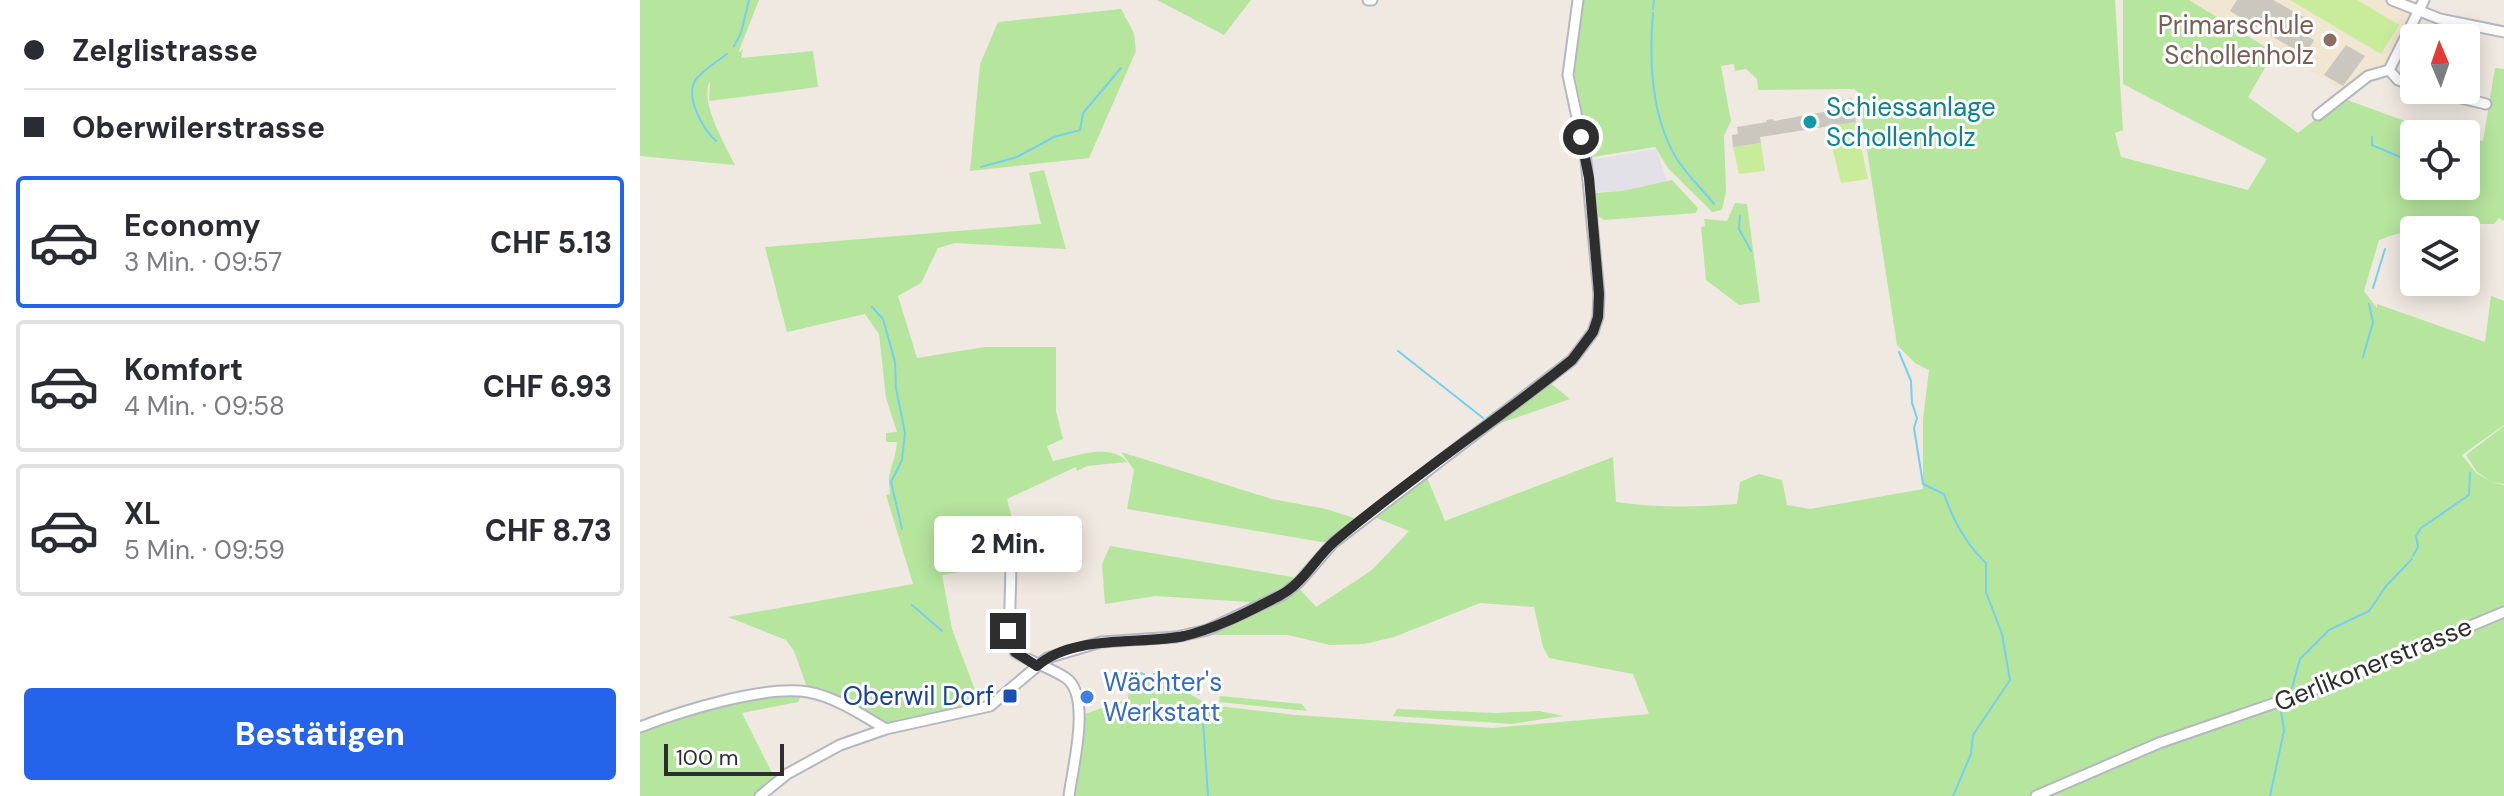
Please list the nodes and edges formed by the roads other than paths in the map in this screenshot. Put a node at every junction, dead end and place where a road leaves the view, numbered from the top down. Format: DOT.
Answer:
graph roads {
  1 [pos="1578,0"];
  2 [pos="2392,0"];
  3 [pos="2424,0"];
  4 [pos="2418,11"];
  5 [pos="2504,32"];
  6 [pos="2389,70"];
  7 [pos="2400,81"];
  8 [pos="2480,103"];
  9 [pos="2486,104"];
  10 [pos="2318,115"];
  11 [pos="1009,545"];
  12 [pos="2504,612"];
  13 [pos="1037,666"];
  14 [pos="640,727"];
  15 [pos="886,729"];
  16 [pos="760,796"];
  17 [pos="1069,796"];
  18 [pos="2036,796"];
  1 -- 13 [label="street"];
  2 -- 4 [label="street"];
  3 -- 4 [label="street"];
  4 -- 5 [label="street"];
  4 -- 6 [label="street"];
  6 -- 7 [label="street"];
  6 -- 10 [label="street"];
  8 -- 9 [label="street"];
  11 -- 13 [label="street"];
  12 -- 18 [label="street, Gerlikonerstrasse"];
  13 -- 15 [label="street"];
  13 -- 17 [label="street"];
  14 -- 15 [label="street"];
  15 -- 16 [label="street"];
}
